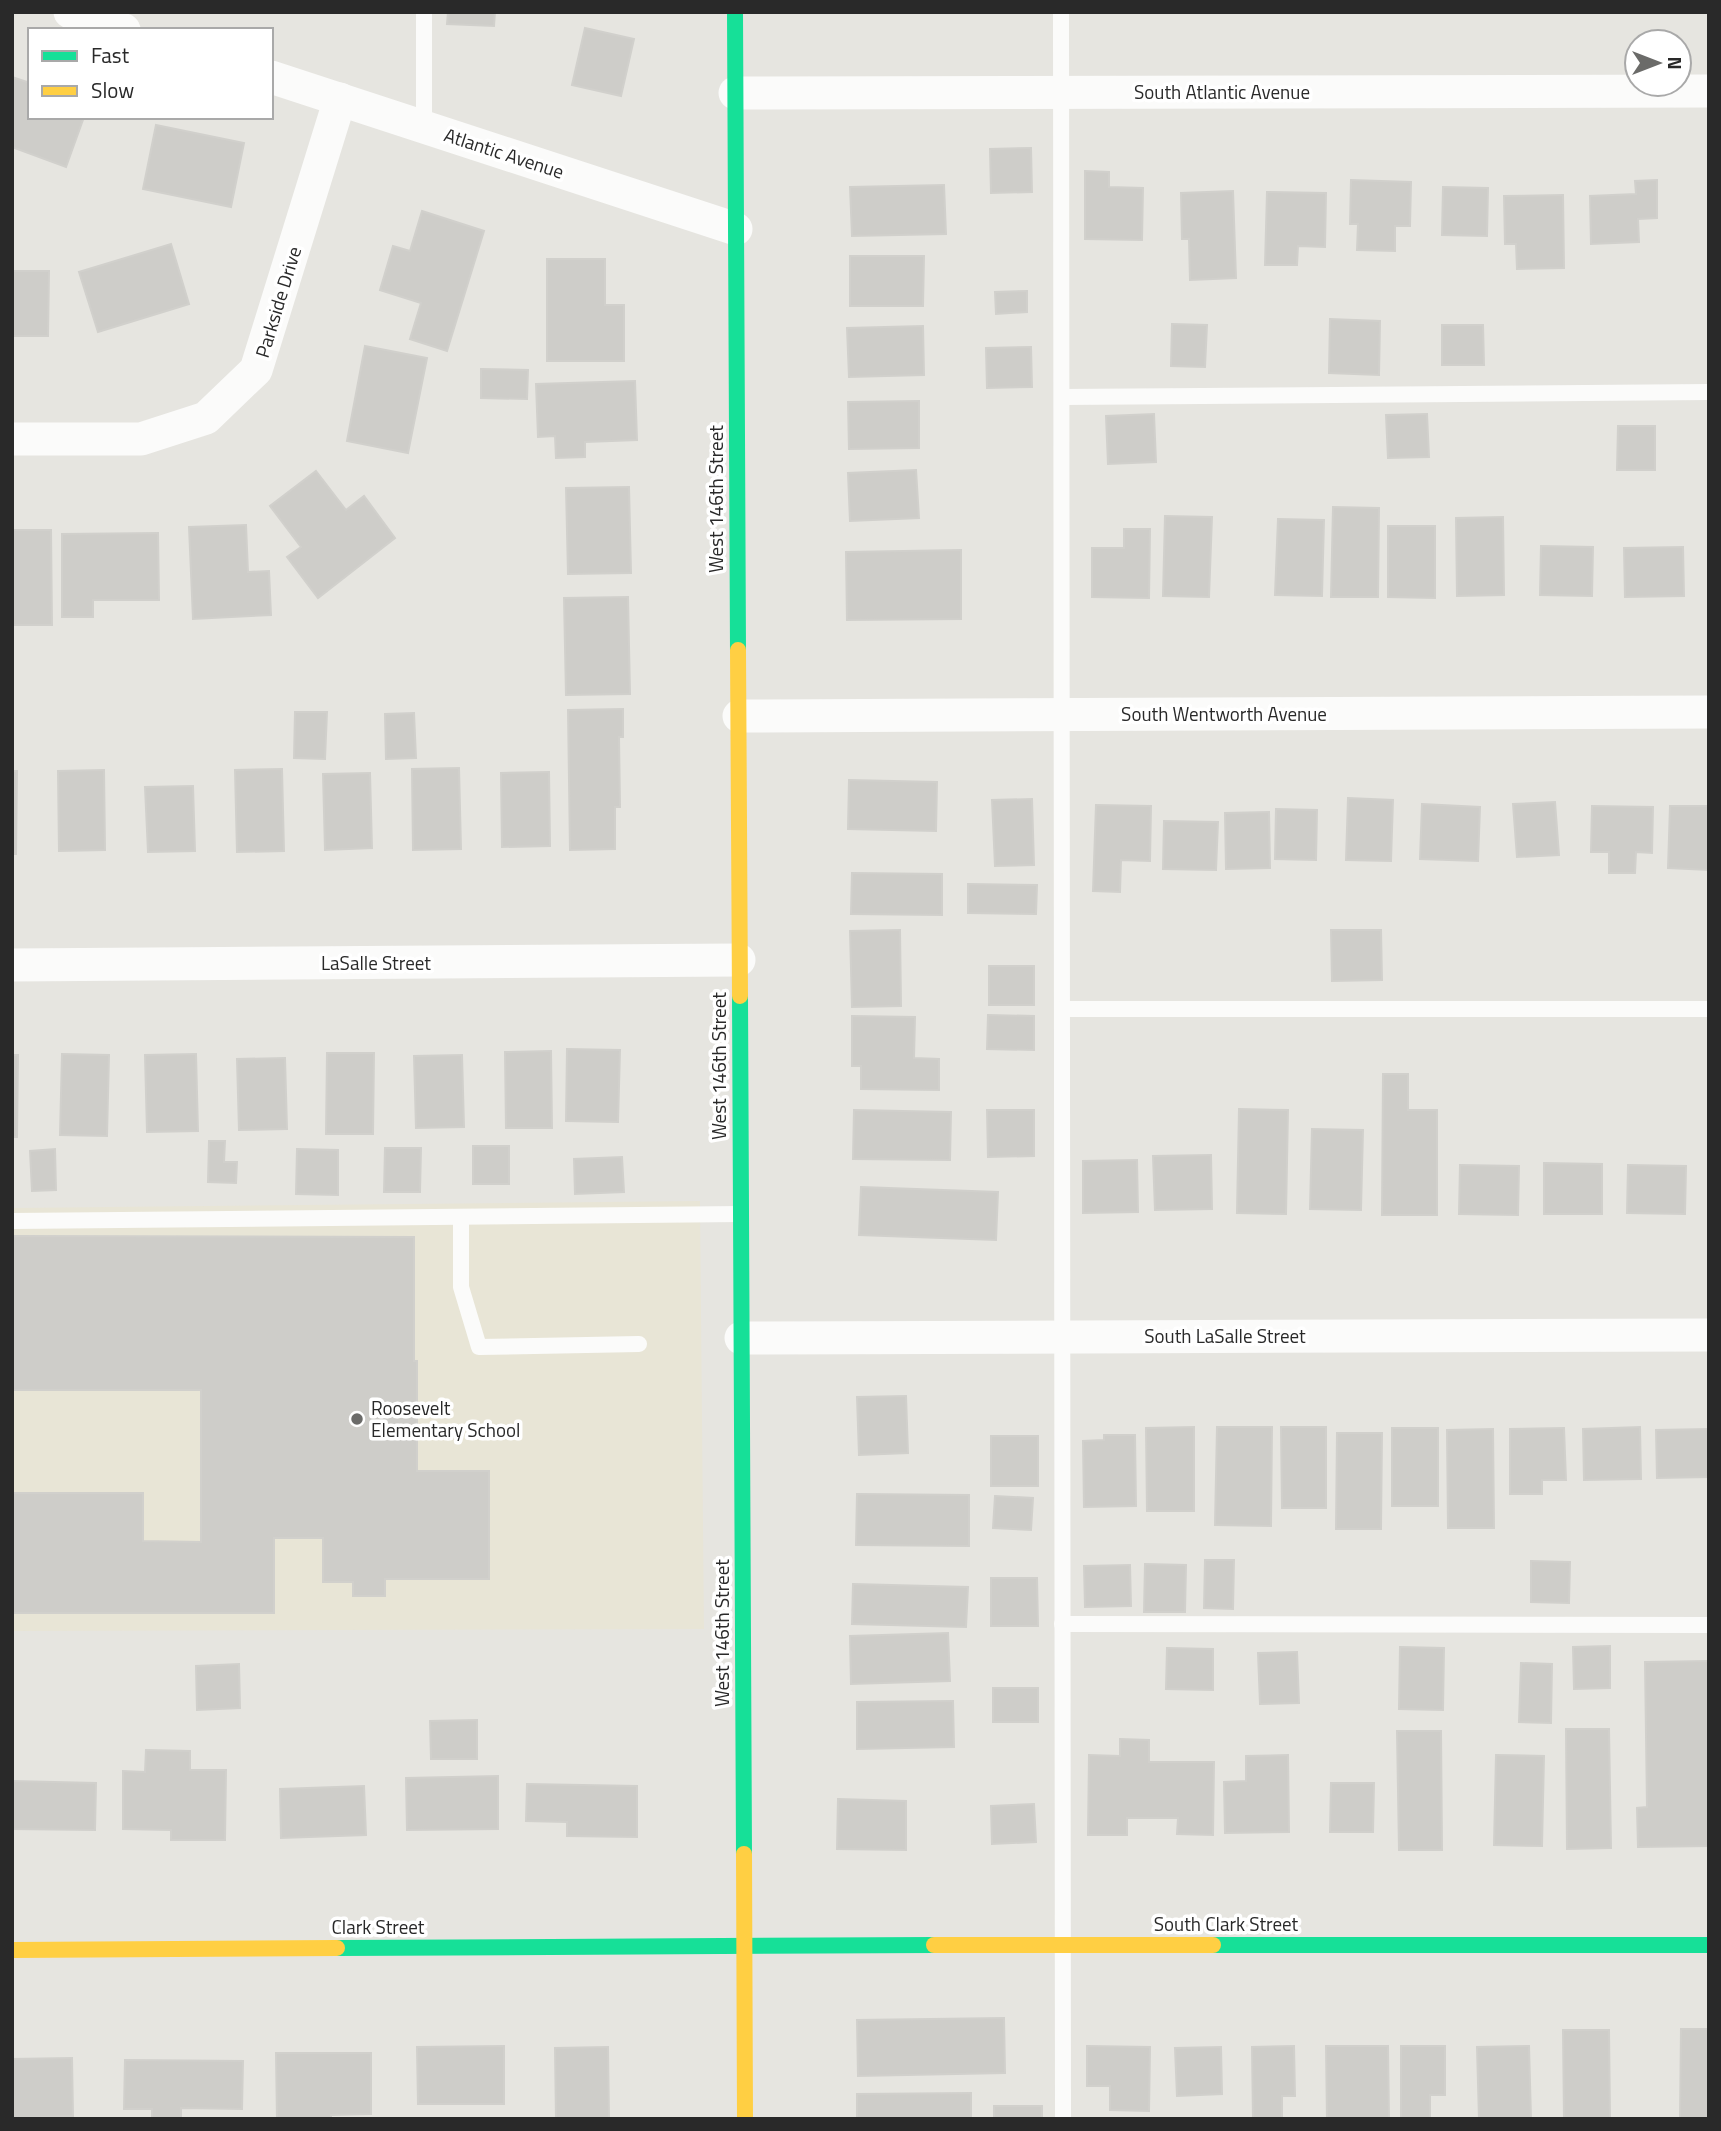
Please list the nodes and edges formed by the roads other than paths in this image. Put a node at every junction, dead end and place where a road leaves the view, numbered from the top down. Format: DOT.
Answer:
graph roads {
  1 [pos="70,12"];
  2 [pos="424,12"];
  3 [pos="735,12"];
  4 [pos="1061,12"];
  5 [pos="118,28"];
  6 [pos="273,78"];
  7 [pos="1709,91"];
  8 [pos="1061,92"];
  9 [pos="735,93"];
  10 [pos="340,99"];
  11 [pos="424,127"];
  12 [pos="736,229"];
  13 [pos="1709,392"];
  14 [pos="1062,397"];
  15 [pos="12,439"];
  16 [pos="1709,712"];
  17 [pos="1062,715"];
  18 [pos="739,716"];
  19 [pos="739,960"];
  20 [pos="12,965"];
  21 [pos="1062,1009"];
  22 [pos="1709,1009"];
  23 [pos="741,1214"];
  24 [pos="461,1217"];
  25 [pos="12,1222"];
  26 [pos="1709,1335"];
  27 [pos="1062,1337"];
  28 [pos="741,1338"];
  29 [pos="639,1344"];
  30 [pos="1062,1624"];
  31 [pos="1709,1625"];
  32 [pos="744,1945"];
  33 [pos="1062,1945"];
  34 [pos="1709,1945"];
  35 [pos="12,1950"];
  36 [pos="745,2119"];
  37 [pos="1063,2119"];
  1 -- 5 [label="street"];
  2 -- 11 [label="lane"];
  3 -- 9 [label="street, West 146th Street"];
  4 -- 8 [label="lane"];
  6 -- 10 [label="street, Atlantic Avenue"];
  7 -- 8 [label="street, South Atlantic Avenue"];
  8 -- 9 [label="street, South Atlantic Avenue"];
  8 -- 14 [label="lane"];
  9 -- 12 [label="street, West 146th Street"];
  10 -- 11 [label="street, Atlantic Avenue"];
  10 -- 15 [label="street, Parkside Drive"];
  11 -- 12 [label="street, Atlantic Avenue"];
  12 -- 18 [label="street, West 146th Street"];
  13 -- 14 [label="lane"];
  14 -- 17 [label="lane"];
  16 -- 17 [label="street, South Wentworth Avenue"];
  17 -- 18 [label="street, South Wentworth Avenue"];
  17 -- 21 [label="lane"];
  18 -- 19 [label="street, West 146th Street"];
  19 -- 20 [label="street, LaSalle Street"];
  19 -- 23 [label="street, West 146th Street"];
  21 -- 22 [label="lane"];
  21 -- 27 [label="lane"];
  23 -- 24 [label="lane"];
  23 -- 28 [label="street, West 146th Street"];
  24 -- 25 [label="lane"];
  24 -- 29 [label="lane"];
  26 -- 27 [label="street, South LaSalle Street"];
  27 -- 28 [label="street, South LaSalle Street"];
  27 -- 30 [label="lane"];
  28 -- 32 [label="street, West 146th Street"];
  30 -- 31 [label="lane"];
  30 -- 33 [label="lane"];
  32 -- 33 [label="street, South Clark Street"];
  32 -- 35 [label="street, Clark Street"];
  32 -- 36 [label="street, West 146th Street"];
  33 -- 34 [label="street, South Clark Street"];
  33 -- 37 [label="lane"];
}
